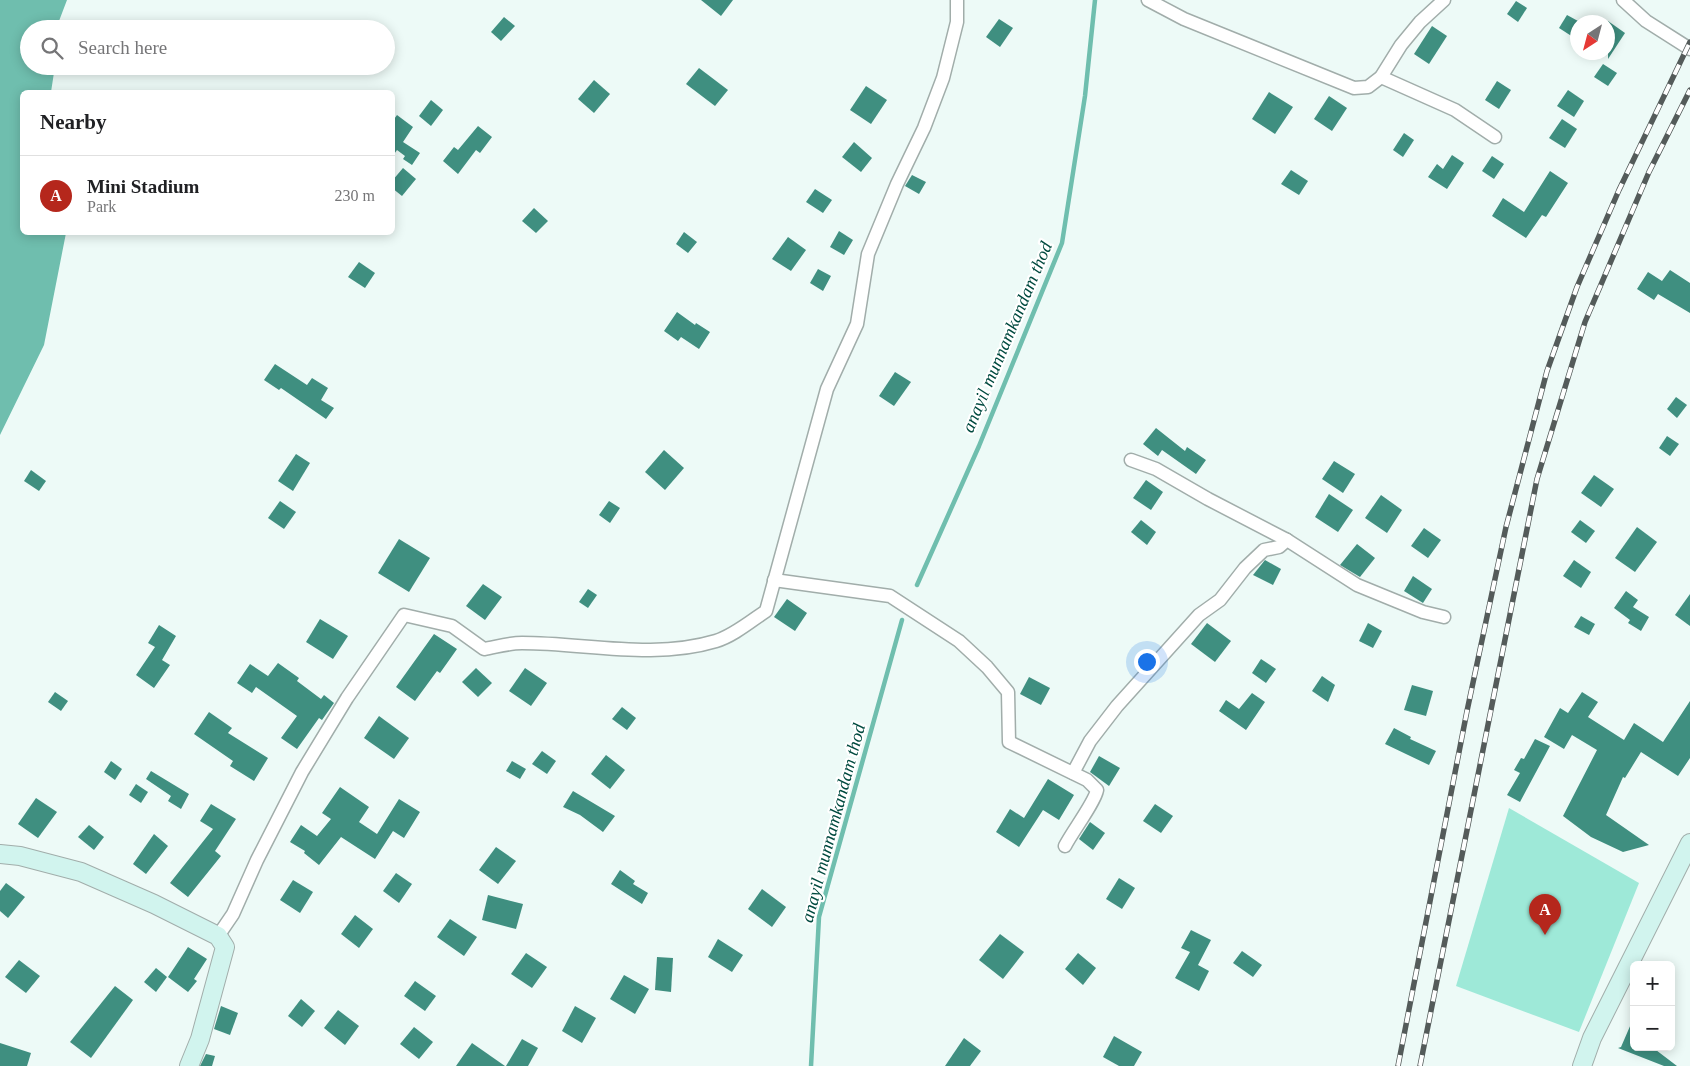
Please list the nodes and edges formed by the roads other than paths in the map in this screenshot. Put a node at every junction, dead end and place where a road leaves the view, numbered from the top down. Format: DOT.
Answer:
graph roads {
  1 [pos="957,0"];
  2 [pos="1148,0"];
  3 [pos="1444,0"];
  4 [pos="1623,0"];
  5 [pos="1690,49"];
  6 [pos="1381,77"];
  7 [pos="1495,137"];
  8 [pos="1131,460"];
  9 [pos="1287,540"];
  10 [pos="774,580"];
  11 [pos="1444,617"];
  12 [pos="1074,773"];
  13 [pos="1690,843"];
  14 [pos="1065,846"];
  15 [pos="0,854"];
  16 [pos="218,936"];
  17 [pos="189,1066"];
  18 [pos="1582,1066"];
  1 -- 10 [label="street"];
  2 -- 6 [label="street"];
  3 -- 6 [label="street"];
  4 -- 5 [label="street"];
  6 -- 7 [label="street"];
  8 -- 9 [label="street"];
  9 -- 11 [label="street"];
  9 -- 12 [label="street"];
  10 -- 12 [label="street"];
  10 -- 16 [label="street"];
  12 -- 14 [label="street"];
  13 -- 18 [label="main road"];
  15 -- 16 [label="main road"];
  16 -- 17 [label="main road"];
}
